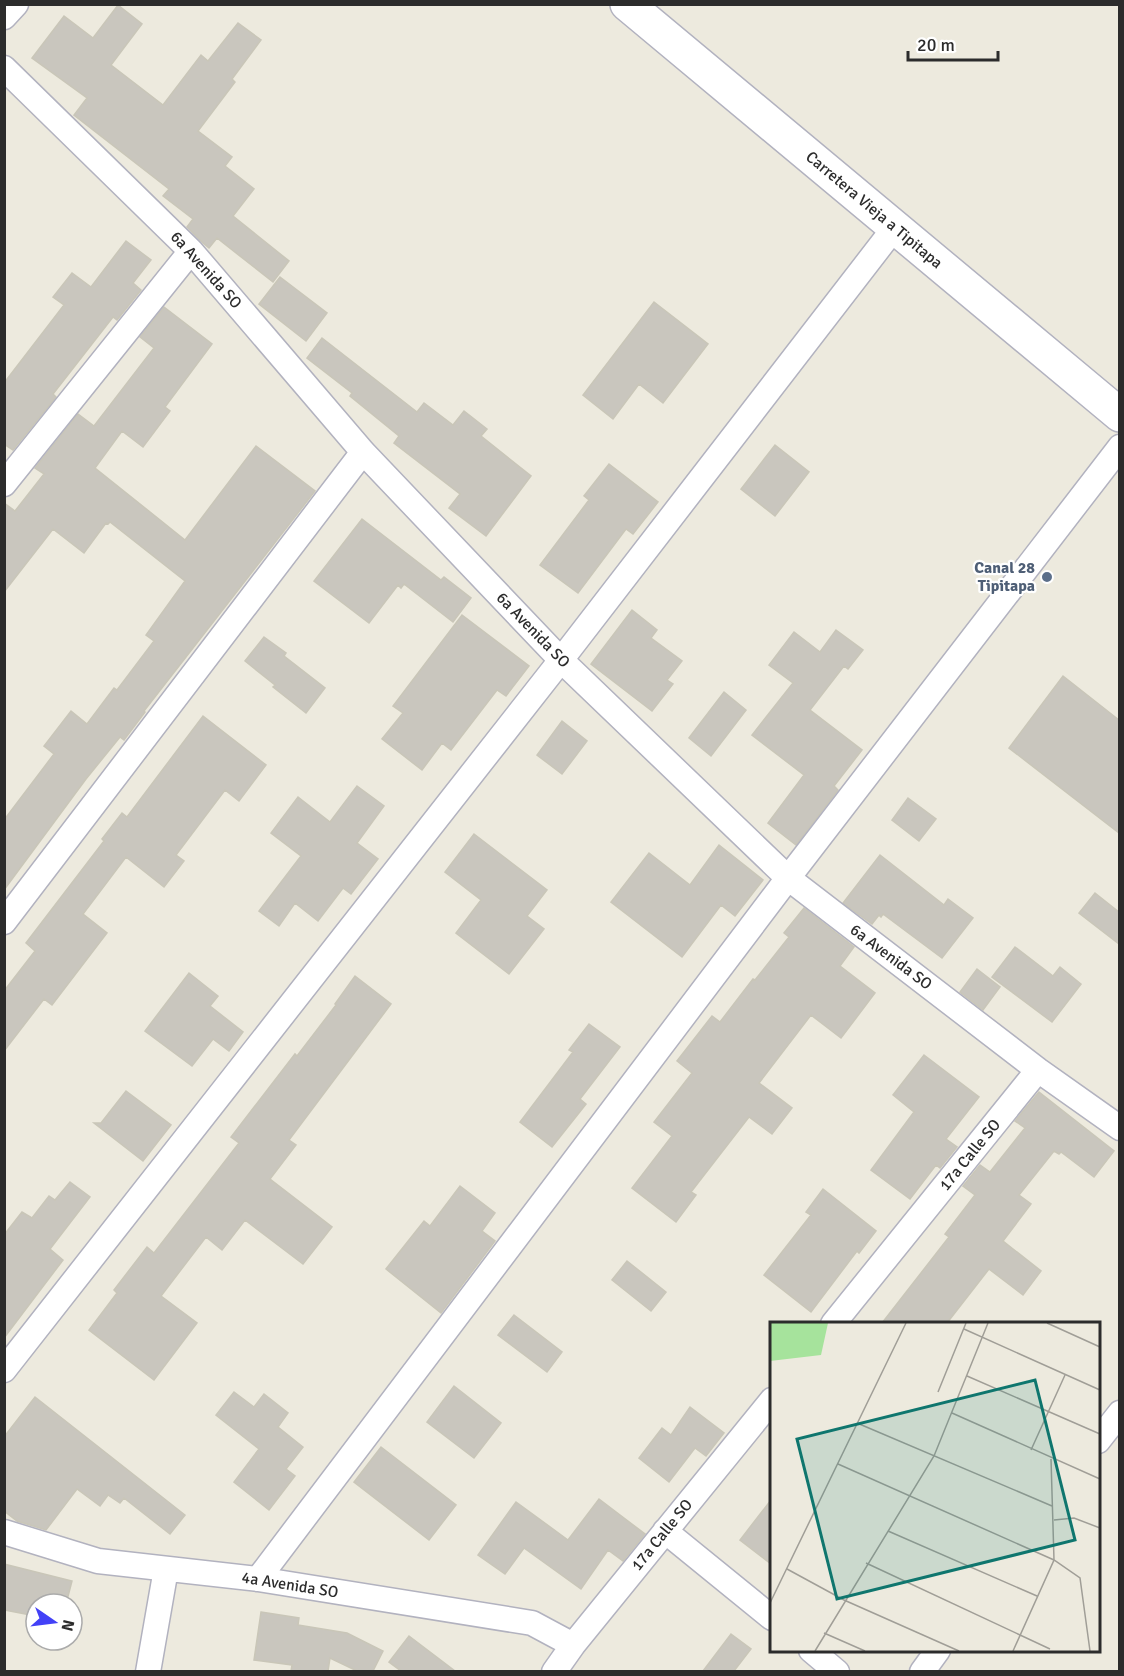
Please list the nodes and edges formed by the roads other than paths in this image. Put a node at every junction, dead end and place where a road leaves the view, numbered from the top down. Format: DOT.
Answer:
graph roads {
  1 [pos="16,4"];
  2 [pos="627,4"];
  3 [pos="4,17"];
  4 [pos="4,68"];
  5 [pos="895,227"];
  6 [pos="191,251"];
  7 [pos="1119,415"];
  8 [pos="1119,447"];
  9 [pos="363,452"];
  10 [pos="4,484"];
  11 [pos="561,660"];
  12 [pos="788,878"];
  13 [pos="4,922"];
  14 [pos="1038,1070"];
  15 [pos="1119,1128"];
  16 [pos="834,1322"];
  17 [pos="4,1370"];
  18 [pos="770,1401"];
  19 [pos="1119,1413"];
  20 [pos="1100,1438"];
  21 [pos="665,1531"];
  22 [pos="4,1532"];
  23 [pos="166,1569"];
  24 [pos="258,1579"];
  25 [pos="770,1617"];
  26 [pos="573,1645"];
  27 [pos="813,1652"];
  28 [pos="936,1652"];
  29 [pos="148,1671"];
  30 [pos="554,1671"];
  31 [pos="837,1671"];
  32 [pos="922,1671"];
  1 -- 3 [label="street"];
  2 -- 5 [label="main road, Carretera Vieja a Tipitapa"];
  4 -- 6 [label="street, 6a Avenida SO"];
  5 -- 7 [label="main road, Carretera Vieja a Tipitapa"];
  5 -- 11 [label="street"];
  6 -- 9 [label="street, 6a Avenida SO"];
  6 -- 10 [label="street"];
  8 -- 12 [label="street"];
  9 -- 11 [label="street, 6a Avenida SO"];
  9 -- 13 [label="street"];
  11 -- 12 [label="street, 6a Avenida SO"];
  11 -- 17 [label="street"];
  12 -- 14 [label="street, 6a Avenida SO"];
  12 -- 24 [label="street"];
  14 -- 15 [label="street, 6a Avenida SO"];
  14 -- 16 [label="street, 17a Calle SO"];
  18 -- 21 [label="street, 17a Calle SO"];
  19 -- 20 [label="street"];
  21 -- 25 [label="street"];
  21 -- 26 [label="street, 17a Calle SO"];
  22 -- 23 [label="street, 4a Avenida SO"];
  23 -- 24 [label="street, 4a Avenida SO"];
  23 -- 29 [label="street"];
  24 -- 26 [label="street, 4a Avenida SO"];
  26 -- 30 [label="street, 17a Calle SO"];
  27 -- 31 [label="street"];
  28 -- 32 [label="street"];
}
